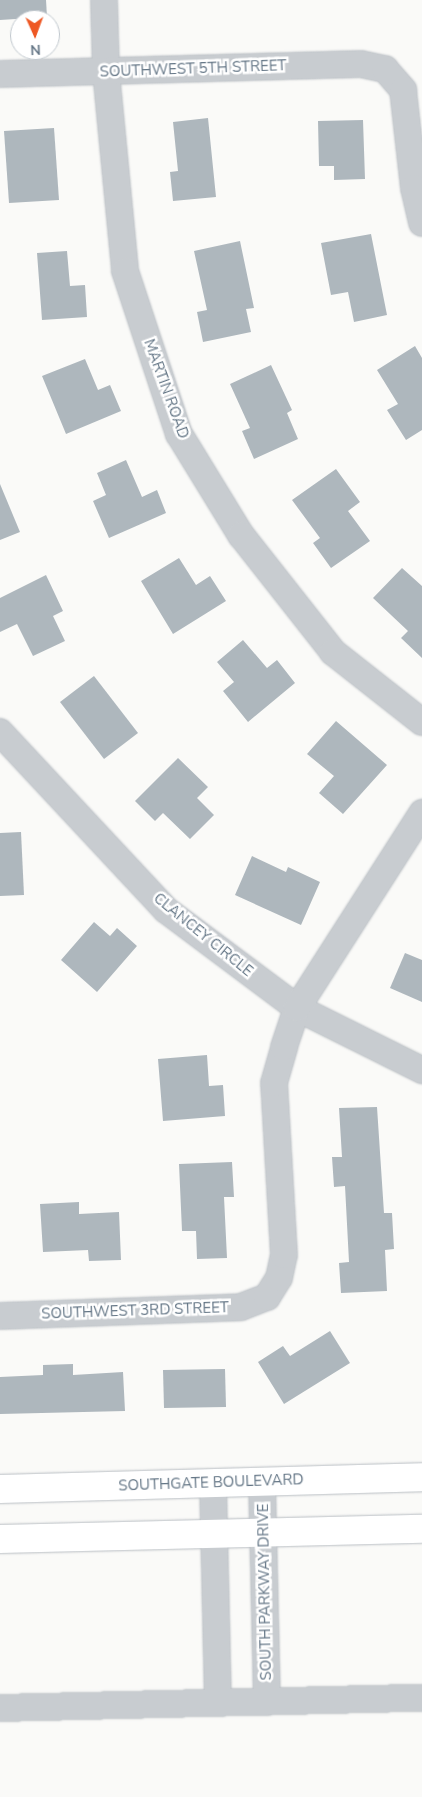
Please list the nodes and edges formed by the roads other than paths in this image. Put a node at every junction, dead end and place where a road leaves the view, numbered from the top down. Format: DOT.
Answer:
graph roads {
  1 [pos="104,0"];
  2 [pos="106,72"];
  3 [pos="0,74"];
  4 [pos="422,223"];
  5 [pos="422,722"];
  6 [pos="1,736"];
  7 [pos="422,813"];
  8 [pos="296,1008"];
  9 [pos="422,1070"];
  10 [pos="0,1316"];
  11 [pos="422,1477"];
  12 [pos="262,1482"];
  13 [pos="213,1483"];
  14 [pos="0,1489"];
  15 [pos="422,1529"];
  16 [pos="265,1534"];
  17 [pos="216,1536"];
  18 [pos="0,1539"];
  19 [pos="422,1698"];
  20 [pos="268,1702"];
  21 [pos="218,1703"];
  22 [pos="0,1708"];
  1 -- 2 [label="street, MARTIN ROAD"];
  2 -- 3 [label="street, SOUTHWEST 5TH STREET"];
  2 -- 4 [label="street, SOUTHWEST 5TH STREET"];
  2 -- 5 [label="street, MARTIN ROAD"];
  6 -- 8 [label="street, CLANCEY CIRCLE"];
  7 -- 8 [label="street"];
  8 -- 9 [label="street, CLANCEY CIRCLE"];
  8 -- 10 [label="street, SOUTHWEST 3RD STREET"];
  11 -- 12 [label="main road, SOUTHGATE BOULEVARD"];
  12 -- 13 [label="main road, SOUTHGATE BOULEVARD"];
  12 -- 16 [label="street, SOUTH PARKWAY DRIVE"];
  13 -- 14 [label="main road, SOUTHGATE BOULEVARD"];
  13 -- 17 [label="street"];
  15 -- 16 [label="main road"];
  16 -- 17 [label="main road"];
  16 -- 20 [label="street, SOUTH PARKWAY DRIVE"];
  17 -- 18 [label="main road"];
  17 -- 21 [label="street"];
  19 -- 20 [label="street, SOUTH PARKWAY DRIVE"];
  20 -- 21 [label="street, SOUTH PARKWAY DRIVE"];
  21 -- 22 [label="street, SOUTH PARKWAY DRIVE"];
}
